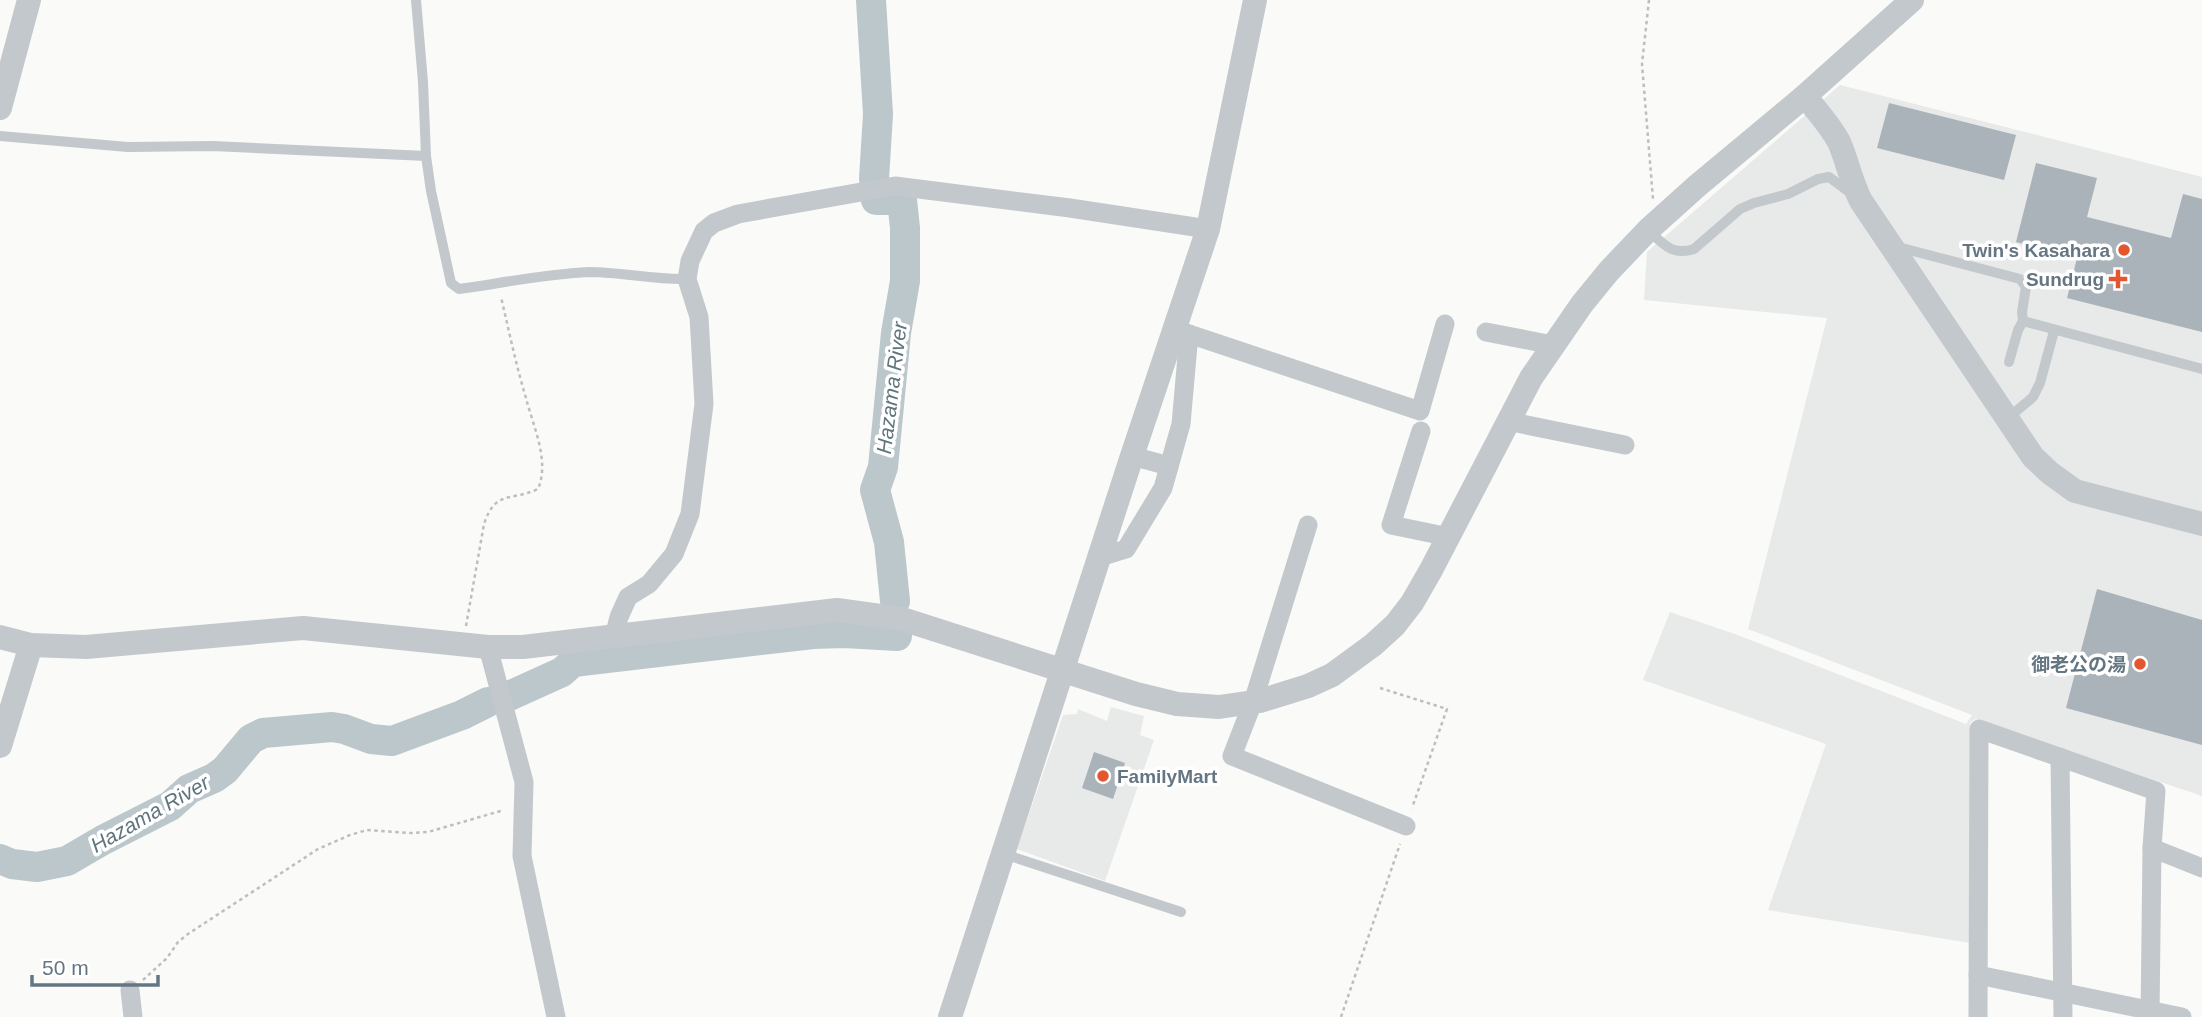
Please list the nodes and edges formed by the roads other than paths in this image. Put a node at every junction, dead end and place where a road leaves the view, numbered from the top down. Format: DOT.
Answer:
graph roads {
  1 [pos="29,0"];
  2 [pos="415,0"];
  3 [pos="1255,0"];
  4 [pos="1912,0"];
  5 [pos="1805,96"];
  6 [pos="0,108"];
  7 [pos="0,136"];
  8 [pos="426,156"];
  9 [pos="1861,201"];
  10 [pos="1651,228"];
  11 [pos="1208,229"];
  12 [pos="1891,244"];
  13 [pos="687,279"];
  14 [pos="2023,321"];
  15 [pos="1445,324"];
  16 [pos="2054,331"];
  17 [pos="1182,332"];
  18 [pos="1486,332"];
  19 [pos="1553,345"];
  20 [pos="2010,362"];
  21 [pos="2202,369"];
  22 [pos="2008,418"];
  23 [pos="1507,421"];
  24 [pos="1420,431"];
  25 [pos="1625,445"];
  26 [pos="1132,456"];
  27 [pos="1169,466"];
  28 [pos="2202,524"];
  29 [pos="1308,525"];
  30 [pos="1449,537"];
  31 [pos="1100,557"];
  32 [pos="0,637"];
  33 [pos="614,637"];
  34 [pos="32,645"];
  35 [pos="475,645"];
  36 [pos="1064,670"];
  37 [pos="1253,702"];
  38 [pos="0,746"];
  39 [pos="2060,757"];
  40 [pos="1406,826"];
  41 [pos="2152,848"];
  42 [pos="1003,854"];
  43 [pos="2202,868"];
  44 [pos="1181,912"];
  45 [pos="1978,975"];
  46 [pos="130,990"];
  47 [pos="2062,992"];
  48 [pos="2150,1013"];
  49 [pos="133,1017"];
  50 [pos="556,1017"];
  51 [pos="950,1017"];
  52 [pos="1978,1017"];
  53 [pos="2063,1017"];
  54 [pos="2182,1017"];
  1 -- 6 [label="street"];
  2 -- 8 [label="lane"];
  3 -- 11 [label="street"];
  4 -- 5 [label="street"];
  5 -- 9 [label="street"];
  5 -- 10 [label="street"];
  7 -- 8 [label="lane"];
  8 -- 13 [label="lane"];
  9 -- 10 [label="lane"];
  9 -- 12 [label="street"];
  10 -- 19 [label="street"];
  11 -- 13 [label="street"];
  11 -- 17 [label="street"];
  12 -- 14 [label="lane"];
  12 -- 22 [label="street"];
  13 -- 33 [label="street"];
  14 -- 16 [label="lane"];
  14 -- 20 [label="lane"];
  15 -- 17 [label="street"];
  16 -- 21 [label="lane"];
  16 -- 22 [label="lane"];
  17 -- 26 [label="street"];
  17 -- 27 [label="street"];
  18 -- 19 [label="street"];
  19 -- 23 [label="street"];
  22 -- 28 [label="street"];
  23 -- 25 [label="street"];
  23 -- 30 [label="street"];
  24 -- 30 [label="street"];
  26 -- 27 [label="street"];
  26 -- 31 [label="street"];
  27 -- 31 [label="street"];
  29 -- 37 [label="street"];
  30 -- 37 [label="street"];
  31 -- 36 [label="street"];
  32 -- 34 [label="street"];
  33 -- 35 [label="street"];
  33 -- 36 [label="street"];
  34 -- 35 [label="street"];
  34 -- 38 [label="street"];
  35 -- 50 [label="street"];
  36 -- 37 [label="street"];
  36 -- 42 [label="street"];
  37 -- 40 [label="street"];
  39 -- 41 [label="street"];
  39 -- 45 [label="street"];
  39 -- 47 [label="street"];
  41 -- 43 [label="street"];
  41 -- 48 [label="street"];
  42 -- 44 [label="lane"];
  42 -- 51 [label="street"];
  45 -- 47 [label="street"];
  45 -- 52 [label="street"];
  46 -- 49 [label="street"];
  47 -- 48 [label="street"];
  47 -- 53 [label="street"];
  48 -- 54 [label="street"];
}
